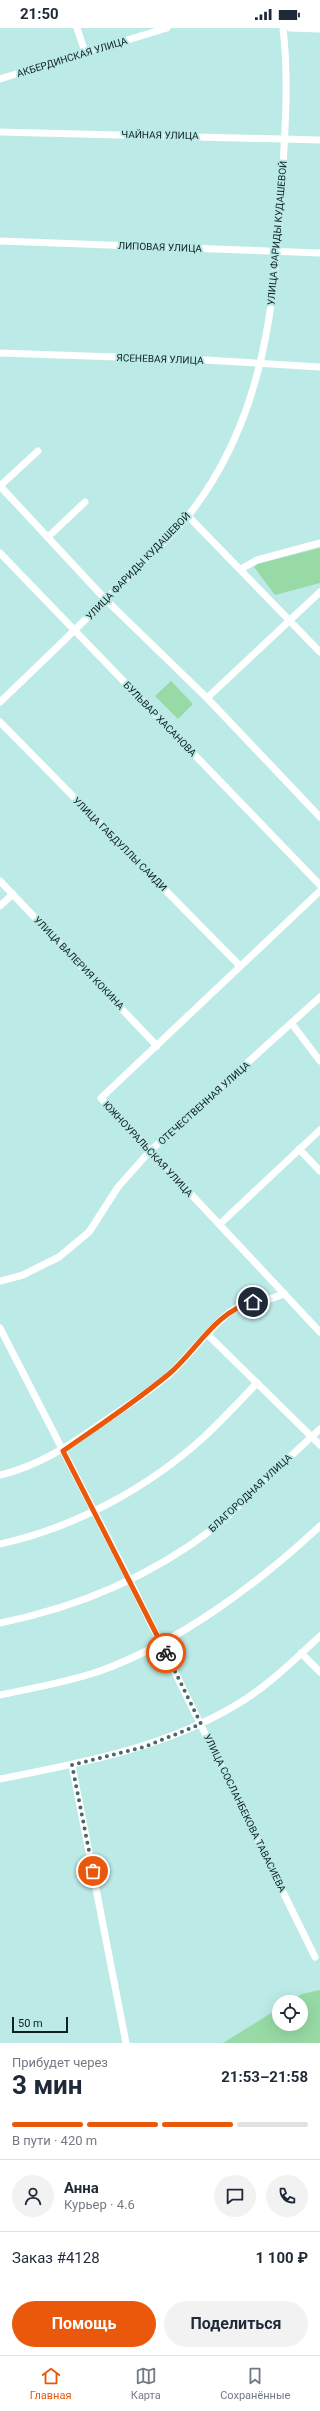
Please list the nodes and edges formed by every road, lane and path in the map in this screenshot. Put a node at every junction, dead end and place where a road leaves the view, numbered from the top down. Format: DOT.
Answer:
graph roads {
  1 [pos="77,28"];
  2 [pos="167,28"];
  3 [pos="283,28"];
  4 [pos="290,28"];
  5 [pos="320,29"];
  6 [pos="85,52"];
  7 [pos="0,80"];
  8 [pos="0,132"];
  9 [pos="284,138"];
  10 [pos="320,140"];
  11 [pos="0,241"];
  12 [pos="278,251"];
  13 [pos="320,253"];
  14 [pos="0,353"];
  15 [pos="261,364"];
  16 [pos="320,367"];
  17 [pos="38,451"];
  18 [pos="0,486"];
  19 [pos="85,502"];
  20 [pos="188,516"];
  21 [pos="48,537"];
  22 [pos="320,542"];
  23 [pos="0,553"];
  24 [pos="241,569"];
  25 [pos="320,592"];
  26 [pos="106,600"];
  27 [pos="290,620"];
  28 [pos="74,631"];
  29 [pos="320,652"];
  30 [pos="207,698"];
  31 [pos="0,702"];
  32 [pos="0,722"];
  33 [pos="320,816"];
  34 [pos="0,881"];
  35 [pos="320,885"];
  36 [pos="320,891"];
  37 [pos="13,894"];
  38 [pos="0,906"];
  39 [pos="240,966"];
  40 [pos="320,997"];
  41 [pos="292,1024"];
  42 [pos="157,1046"];
  43 [pos="320,1061"];
  44 [pos="320,1130"];
  45 [pos="299,1149"];
  46 [pos="150,1152"];
  47 [pos="320,1171"];
  48 [pos="220,1224"];
  49 [pos="0,1281"];
  50 [pos="284,1293"];
  51 [pos="0,1328"];
  52 [pos="320,1332"];
  53 [pos="207,1334"];
  54 [pos="257,1383"];
  55 [pos="320,1429"];
  56 [pos="312,1437"];
  57 [pos="320,1445"];
  58 [pos="63,1451"];
  59 [pos="0,1475"];
  60 [pos="93,1511"];
  61 [pos="320,1526"];
  62 [pos="0,1544"];
  63 [pos="130,1581"];
  64 [pos="0,1623"];
  65 [pos="320,1636"];
  66 [pos="161,1643"];
  67 [pos="302,1653"];
  68 [pos="320,1672"];
  69 [pos="0,1695"];
  70 [pos="201,1724"];
  71 [pos="72,1765"];
  72 [pos="0,1779"];
  73 [pos="315,1957"];
  74 [pos="126,2043"];
  1 -- 6 [label="street"];
  2 -- 6 [label="street, АКБЕРДИНСКАЯ УЛИЦА"];
  3 -- 9 [label="street, УЛИЦА ФАРИДЫ КУДАШЕВОЙ"];
  4 -- 5 [label="street"];
  6 -- 7 [label="street, АКБЕРДИНСКАЯ УЛИЦА"];
  8 -- 9 [label="street, ЧАЙНАЯ УЛИЦА"];
  9 -- 10 [label="street, ЧАЙНАЯ УЛИЦА"];
  9 -- 12 [label="street, УЛИЦА ФАРИДЫ КУДАШЕВОЙ"];
  11 -- 12 [label="street, ЛИПОВАЯ УЛИЦА"];
  12 -- 13 [label="street, ЛИПОВАЯ УЛИЦА"];
  12 -- 15 [label="street, УЛИЦА ФАРИДЫ КУДАШЕВОЙ"];
  14 -- 15 [label="street, ЯСЕНЕВАЯ УЛИЦА"];
  15 -- 16 [label="street, ЯСЕНЕВАЯ УЛИЦА"];
  15 -- 20 [label="street, УЛИЦА ФАРИДЫ КУДАШЕВОЙ"];
  17 -- 18 [label="street"];
  18 -- 21 [label="street"];
  19 -- 21 [label="street"];
  20 -- 24 [label="street"];
  20 -- 26 [label="street, УЛИЦА ФАРИДЫ КУДАШЕВОЙ"];
  21 -- 26 [label="street"];
  22 -- 24 [label="street"];
  23 -- 28 [label="street, БУЛЬВАР ХАСАНОВА"];
  24 -- 27 [label="street"];
  25 -- 27 [label="street"];
  26 -- 28 [label="street, УЛИЦА ФАРИДЫ КУДАШЕВОЙ"];
  26 -- 30 [label="street"];
  27 -- 29 [label="street"];
  27 -- 30 [label="street"];
  28 -- 31 [label="street, УЛИЦА ФАРИДЫ КУДАШЕВОЙ"];
  28 -- 35 [label="street, БУЛЬВАР ХАСАНОВА"];
  30 -- 33 [label="street"];
  32 -- 39 [label="street, УЛИЦА ГАБДУЛЛЫ САИДИ"];
  34 -- 37 [label="street, УЛИЦА ВАЛЕРИЯ КОКИНА"];
  36 -- 39 [label="street, ЮЖНОУРАЛЬСКАЯ УЛИЦА"];
  37 -- 38 [label="street"];
  37 -- 42 [label="street, УЛИЦА ВАЛЕРИЯ КОКИНА"];
  39 -- 42 [label="street, ЮЖНОУРАЛЬСКАЯ УЛИЦА"];
  40 -- 41 [label="street, ОТЕЧЕСТВЕННАЯ УЛИЦА"];
  41 -- 43 [label="street"];
  41 -- 46 [label="street, ОТЕЧЕСТВЕННАЯ УЛИЦА"];
  42 -- 46 [label="street, ЮЖНОУРАЛЬСКАЯ УЛИЦА"];
  44 -- 45 [label="street"];
  45 -- 47 [label="street"];
  45 -- 48 [label="street"];
  46 -- 48 [label="street, ЮЖНОУРАЛЬСКАЯ УЛИЦА"];
  46 -- 49 [label="street, ОТЕЧЕСТВЕННАЯ УЛИЦА"];
  48 -- 50 [label="street, ЮЖНОУРАЛЬСКАЯ УЛИЦА"];
  50 -- 52 [label="street, ЮЖНОУРАЛЬСКАЯ УЛИЦА"];
  50 -- 53 [label="street"];
  51 -- 58 [label="street, УЛИЦА СОСЛАНБЕКОВА ТАВАСИЕВА"];
  53 -- 54 [label="street"];
  53 -- 58 [label="street"];
  54 -- 56 [label="street"];
  54 -- 60 [label="street"];
  55 -- 56 [label="street, БЛАГОРОДНАЯ УЛИЦА"];
  56 -- 57 [label="street"];
  56 -- 63 [label="street, БЛАГОРОДНАЯ УЛИЦА"];
  58 -- 59 [label="street"];
  58 -- 60 [label="street, УЛИЦА СОСЛАНБЕКОВА ТАВАСИЕВА"];
  60 -- 62 [label="street"];
  60 -- 63 [label="street, УЛИЦА СОСЛАНБЕКОВА ТАВАСИЕВА"];
  61 -- 66 [label="street"];
  63 -- 64 [label="street, БЛАГОРОДНАЯ УЛИЦА"];
  63 -- 66 [label="street, УЛИЦА СОСЛАНБЕКОВА ТАВАСИЕВА"];
  65 -- 67 [label="street"];
  66 -- 69 [label="street"];
  66 -- 70 [label="street, УЛИЦА СОСЛАНБЕКОВА ТАВАСИЕВА"];
  67 -- 68 [label="street"];
  67 -- 70 [label="street"];
  70 -- 71 [label="street"];
  70 -- 73 [label="street, УЛИЦА СОСЛАНБЕКОВА ТАВАСИЕВА"];
  71 -- 72 [label="street"];
  71 -- 74 [label="street"];
}
